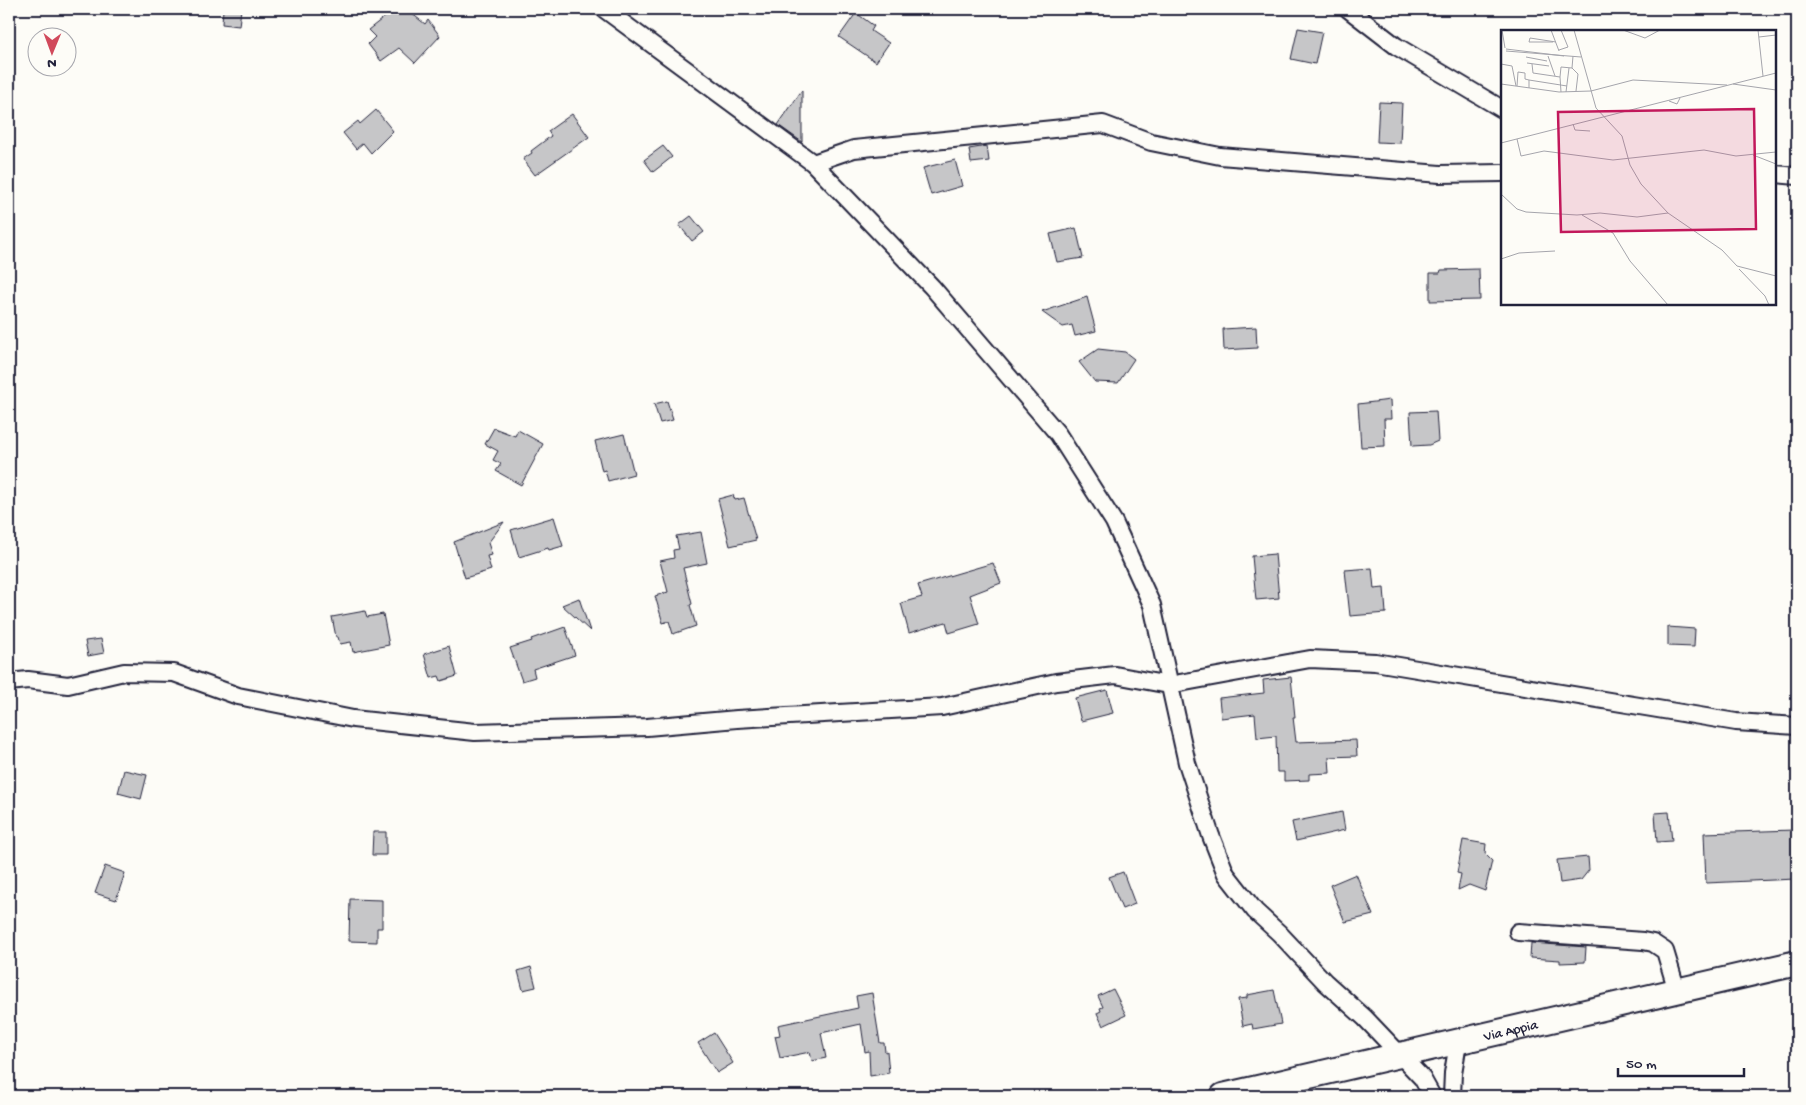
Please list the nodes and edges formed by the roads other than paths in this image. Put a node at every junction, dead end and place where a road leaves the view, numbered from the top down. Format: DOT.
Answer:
graph roads {
  1 [pos="604,9"];
  2 [pos="1348,9"];
  3 [pos="1501,108"];
  4 [pos="813,163"];
  5 [pos="1501,173"];
  6 [pos="1776,174"];
  7 [pos="1797,176"];
  8 [pos="9,673"];
  9 [pos="28,680"];
  10 [pos="9,682"];
  11 [pos="1169,685"];
  12 [pos="1797,726"];
  13 [pos="1518,932"];
  14 [pos="1797,963"];
  15 [pos="1677,991"];
  16 [pos="1458,1043"];
  17 [pos="1401,1056"];
  18 [pos="1223,1096"];
  19 [pos="1432,1096"];
  20 [pos="1452,1096"];
  1 -- 4 [label="street"];
  2 -- 3 [label="street"];
  4 -- 5 [label="street"];
  4 -- 11 [label="street"];
  6 -- 7 [label="street"];
  8 -- 9 [label="street"];
  9 -- 10 [label="street"];
  9 -- 11 [label="street"];
  11 -- 12 [label="street"];
  11 -- 17 [label="street"];
  13 -- 15 [label="street"];
  14 -- 15 [label="main road, Via Appia"];
  15 -- 16 [label="main road, Via Appia"];
  16 -- 17 [label="main road, Via Appia"];
  16 -- 20 [label="street"];
  17 -- 18 [label="main road, Via Appia"];
  17 -- 19 [label="street"];
}
